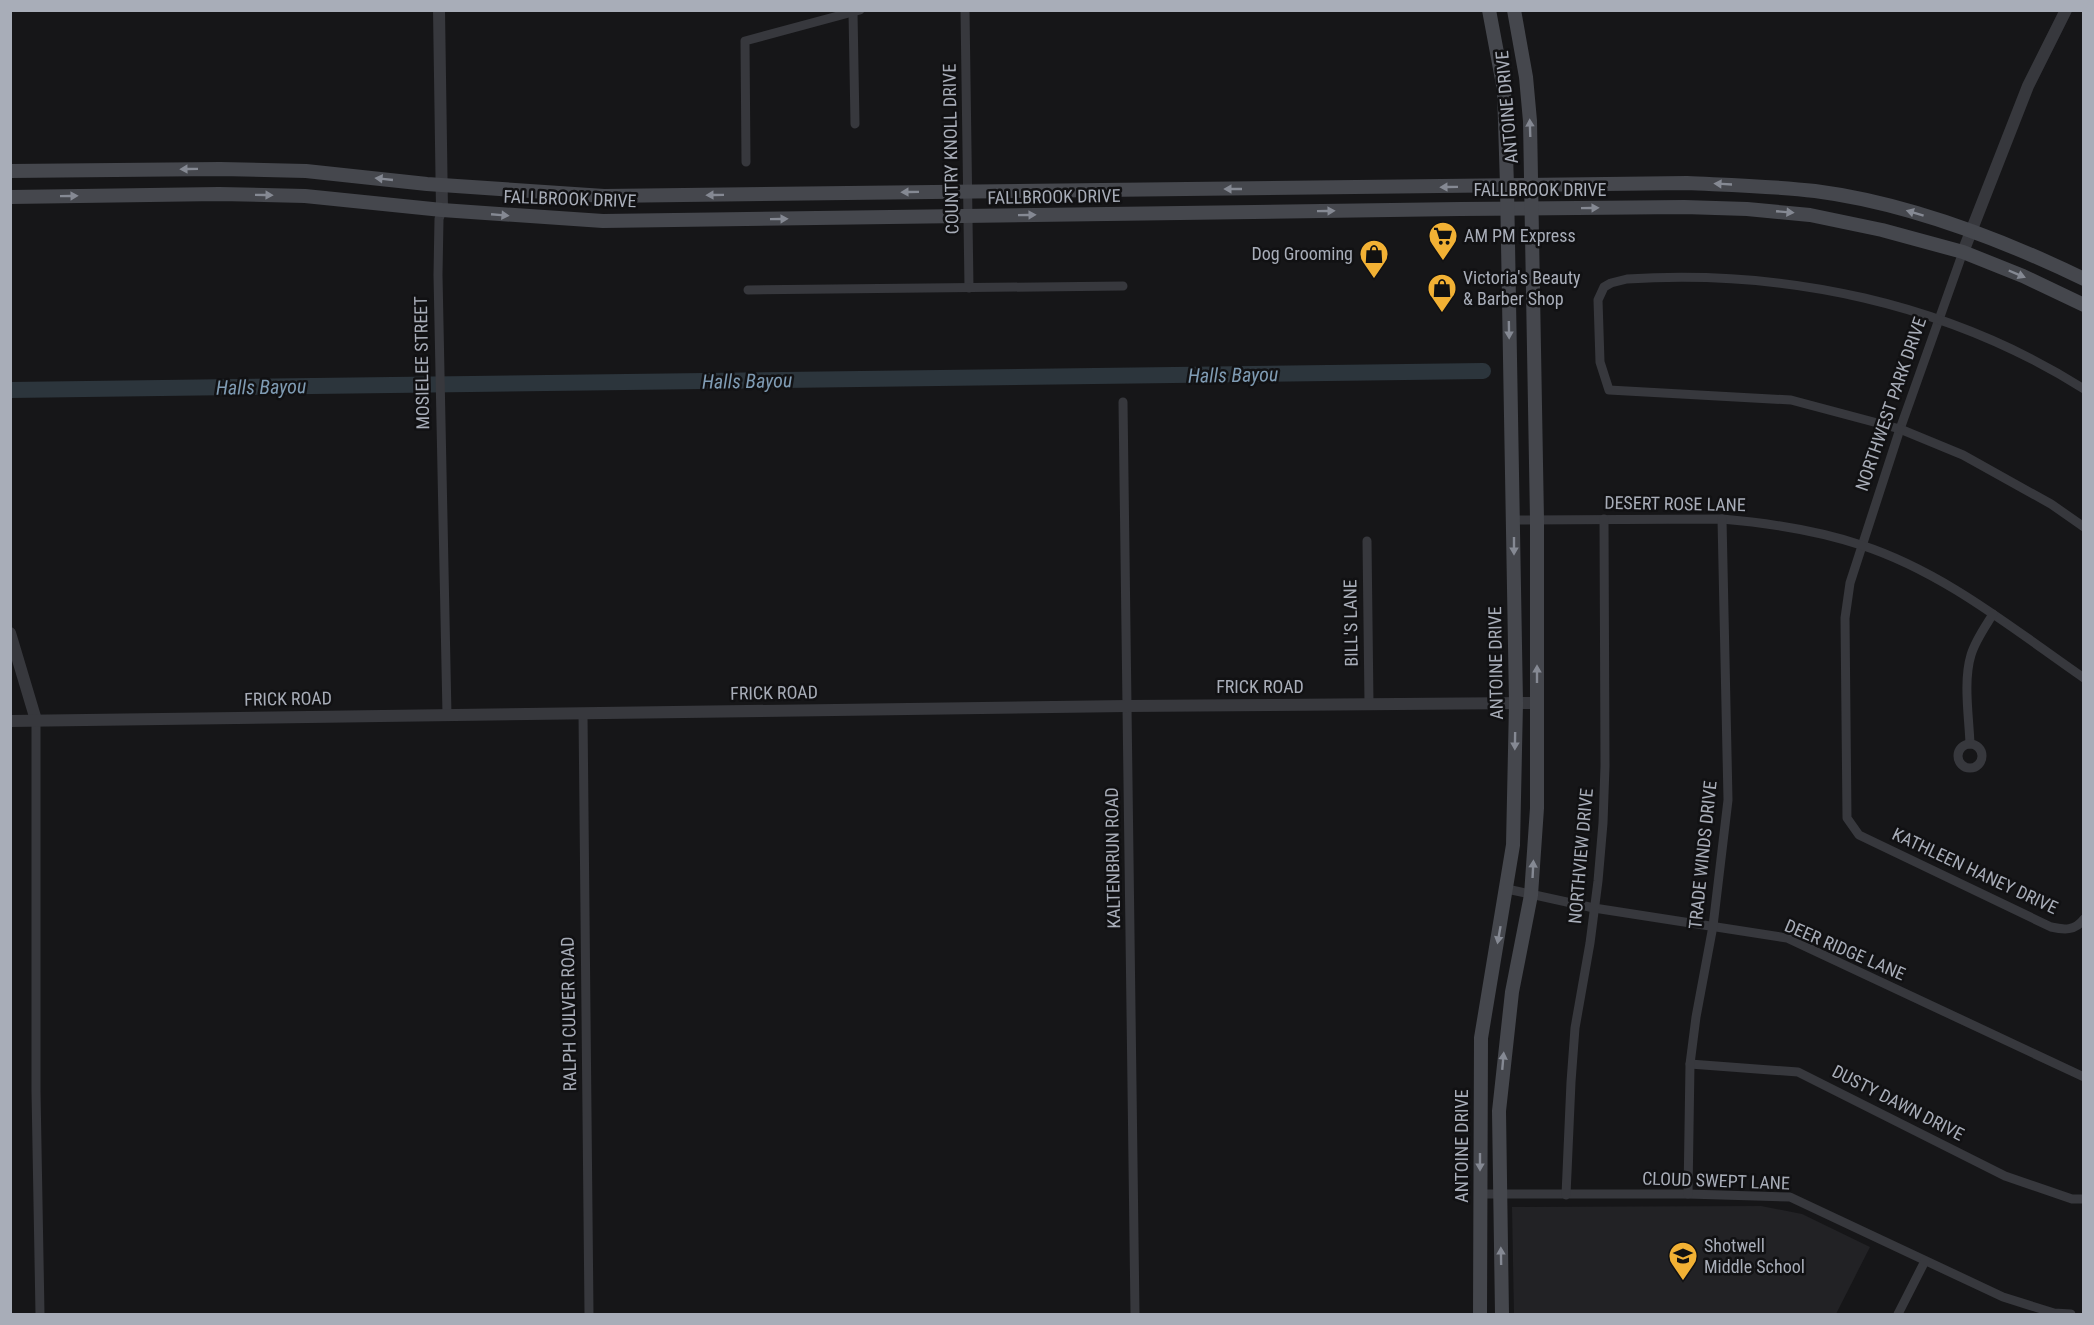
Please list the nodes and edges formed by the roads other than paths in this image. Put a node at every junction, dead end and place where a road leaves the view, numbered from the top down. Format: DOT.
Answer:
graph roads {
  1 [pos="439,10"];
  2 [pos="965,10"];
  3 [pos="1489,10"];
  4 [pos="1514,10"];
  5 [pos="2066,10"];
  6 [pos="856,11"];
  7 [pos="855,124"];
  8 [pos="746,162"];
  9 [pos="10,171"];
  10 [pos="442,185"];
  11 [pos="1507,186"];
  12 [pos="1531,186"];
  13 [pos="1267,189"];
  14 [pos="969,191"];
  15 [pos="10,196"];
  16 [pos="1507,208"];
  17 [pos="1531,209"];
  18 [pos="442,210"];
  19 [pos="1267,212"];
  20 [pos="969,216"];
  21 [pos="1971,230"];
  22 [pos="1963,252"];
  23 [pos="2084,279"];
  24 [pos="1123,286"];
  25 [pos="969,288"];
  26 [pos="748,290"];
  27 [pos="2084,305"];
  28 [pos="1938,320"];
  29 [pos="2084,389"];
  30 [pos="1123,402"];
  31 [pos="1900,429"];
  32 [pos="1604,519"];
  33 [pos="1722,519"];
  34 [pos="1514,520"];
  35 [pos="1537,520"];
  36 [pos="2084,527"];
  37 [pos="1367,541"];
  38 [pos="1862,545"];
  39 [pos="1993,614"];
  40 [pos="10,633"];
  41 [pos="2084,678"];
  42 [pos="1516,703"];
  43 [pos="1537,703"];
  44 [pos="1369,704"];
  45 [pos="1127,706"];
  46 [pos="583,713"];
  47 [pos="447,715"];
  48 [pos="36,720"];
  49 [pos="10,721"];
  50 [pos="1970,744"];
  51 [pos="1853,828"];
  52 [pos="1507,889"];
  53 [pos="1531,895"];
  54 [pos="1594,908"];
  55 [pos="2084,919"];
  56 [pos="1713,926"];
  57 [pos="1690,1064"];
  58 [pos="2084,1077"];
  59 [pos="1480,1194"];
  60 [pos="1501,1194"];
  61 [pos="1688,1194"];
  62 [pos="1566,1195"];
  63 [pos="2084,1200"];
  64 [pos="1925,1261"];
  65 [pos="40,1314"];
  66 [pos="589,1314"];
  67 [pos="1135,1314"];
  68 [pos="1480,1314"];
  69 [pos="1502,1314"];
  70 [pos="1898,1314"];
  71 [pos="2071,1314"];
  1 -- 10 [label="street, MOSIELEE STREET"];
  2 -- 14 [label="street, COUNTRY KNOLL DRIVE"];
  3 -- 11 [label="main road, ANTOINE DRIVE"];
  12 -- 4 [label="main road, ANTOINE DRIVE, one-way"];
  5 -- 21 [label="street, NORTHWEST PARK DRIVE"];
  6 -- 7 [label="street"];
  6 -- 8 [label="street"];
  10 -- 9 [label="main road, FALLBROOK DRIVE, one-way"];
  14 -- 10 [label="main road, FALLBROOK DRIVE, one-way"];
  10 -- 18 [label="street, MOSIELEE STREET"];
  11 -- 12 [label="main road, FALLBROOK DRIVE"];
  11 -- 13 [label="main road, FALLBROOK DRIVE, one-way"];
  11 -- 16 [label="main road, ANTOINE DRIVE"];
  12 -- 17 [label="main road, ANTOINE DRIVE"];
  21 -- 12 [label="main road, FALLBROOK DRIVE, one-way"];
  13 -- 14 [label="main road, FALLBROOK DRIVE, one-way"];
  13 -- 19 [label="main road"];
  14 -- 20 [label="street, COUNTRY KNOLL DRIVE"];
  15 -- 18 [label="main road, FALLBROOK DRIVE, one-way"];
  16 -- 17 [label="main road, FALLBROOK DRIVE"];
  19 -- 16 [label="main road, FALLBROOK DRIVE, one-way"];
  16 -- 34 [label="main road, ANTOINE DRIVE, one-way"];
  17 -- 22 [label="main road, FALLBROOK DRIVE, one-way"];
  17 -- 35 [label="main road, ANTOINE DRIVE"];
  18 -- 20 [label="main road, FALLBROOK DRIVE, one-way"];
  18 -- 47 [label="street, MOSIELEE STREET"];
  20 -- 19 [label="main road, FALLBROOK DRIVE, one-way"];
  20 -- 25 [label="street, COUNTRY KNOLL DRIVE"];
  21 -- 22 [label="street, NORTHWEST PARK DRIVE"];
  21 -- 23 [label="main road, FALLBROOK DRIVE"];
  22 -- 27 [label="main road, FALLBROOK DRIVE, one-way"];
  22 -- 28 [label="street, NORTHWEST PARK DRIVE"];
  24 -- 25 [label="street"];
  25 -- 26 [label="street"];
  28 -- 29 [label="street"];
  28 -- 31 [label="street, NORTHWEST PARK DRIVE"];
  28 -- 31 [label="street"];
  30 -- 45 [label="street, KALTENBRUN ROAD"];
  31 -- 36 [label="street"];
  31 -- 38 [label="street, NORTHWEST PARK DRIVE"];
  32 -- 33 [label="street, DESERT ROSE LANE"];
  32 -- 35 [label="street, DESERT ROSE LANE"];
  32 -- 54 [label="street, NORTHVIEW DRIVE"];
  33 -- 38 [label="street, DESERT ROSE LANE"];
  33 -- 56 [label="street, TRADE WINDS DRIVE"];
  34 -- 35 [label="street, DESERT ROSE LANE"];
  34 -- 42 [label="main road, ANTOINE DRIVE, one-way"];
  43 -- 35 [label="main road, ANTOINE DRIVE, one-way"];
  37 -- 44 [label="street, BILL'S LANE"];
  38 -- 39 [label="street, DESERT ROSE LANE"];
  38 -- 51 [label="street, NORTHWEST PARK DRIVE"];
  39 -- 41 [label="street, DESERT ROSE LANE"];
  39 -- 50 [label="street"];
  40 -- 48 [label="street"];
  42 -- 43 [label="street, FRICK ROAD"];
  42 -- 44 [label="street, FRICK ROAD"];
  42 -- 52 [label="main road, ANTOINE DRIVE, one-way"];
  53 -- 43 [label="main road, ANTOINE DRIVE, one-way"];
  44 -- 45 [label="street, FRICK ROAD"];
  45 -- 46 [label="street, FRICK ROAD"];
  45 -- 67 [label="street, KALTENBRUN ROAD"];
  46 -- 47 [label="street, FRICK ROAD"];
  46 -- 66 [label="street, RALPH CULVER ROAD"];
  47 -- 48 [label="street, FRICK ROAD"];
  48 -- 49 [label="street, FRICK ROAD"];
  48 -- 65 [label="street"];
  51 -- 55 [label="street, KATHLEEN HANEY DRIVE"];
  52 -- 53 [label="street, DEER RIDGE LANE"];
  52 -- 59 [label="main road, ANTOINE DRIVE, one-way"];
  53 -- 54 [label="street, DEER RIDGE LANE"];
  60 -- 53 [label="main road, ANTOINE DRIVE, one-way"];
  54 -- 56 [label="street, DEER RIDGE LANE"];
  54 -- 62 [label="street, NORTHVIEW DRIVE"];
  56 -- 57 [label="street, TRADE WINDS DRIVE"];
  56 -- 58 [label="street, DEER RIDGE LANE"];
  57 -- 61 [label="street, TRADE WINDS DRIVE"];
  57 -- 63 [label="street, DUSTY DAWN DRIVE"];
  59 -- 60 [label="street, CLOUD SWEPT LANE"];
  59 -- 68 [label="main road, ANTOINE DRIVE"];
  60 -- 62 [label="street, CLOUD SWEPT LANE"];
  69 -- 60 [label="main road, ANTOINE DRIVE, one-way"];
  61 -- 62 [label="street, CLOUD SWEPT LANE"];
  61 -- 64 [label="street, CLOUD SWEPT LANE"];
  64 -- 70 [label="street"];
  64 -- 71 [label="street, CLOUD SWEPT LANE"];
}
